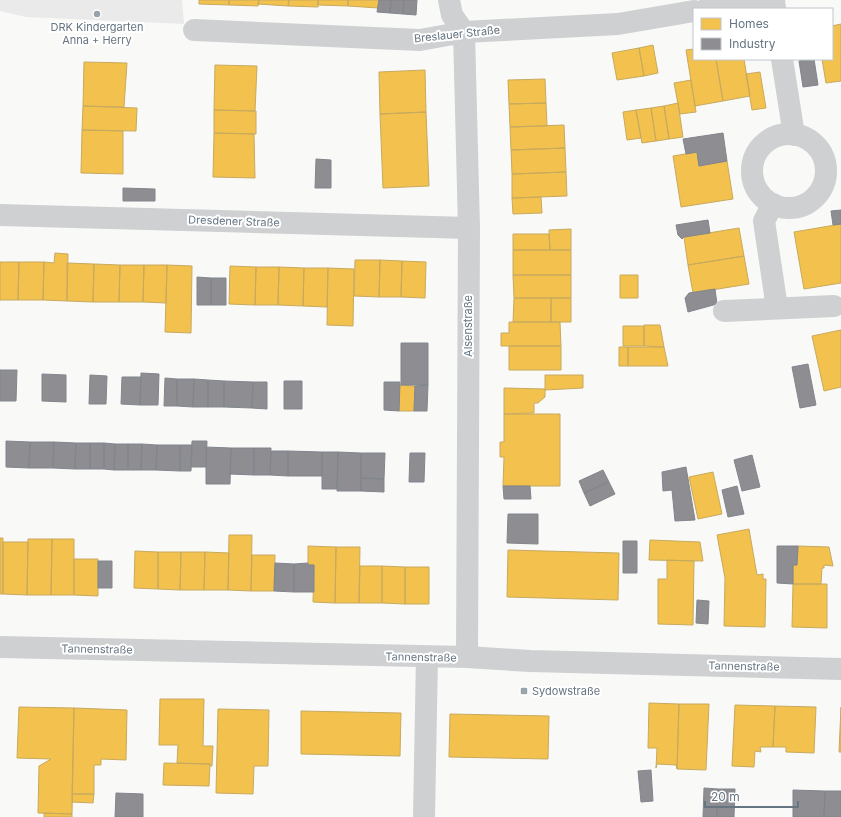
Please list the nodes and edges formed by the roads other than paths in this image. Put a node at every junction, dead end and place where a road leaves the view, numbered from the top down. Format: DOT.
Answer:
graph roads {
  1 [pos="449,0"];
  2 [pos="760,0"];
  3 [pos="712,8"];
  4 [pos="693,11"];
  5 [pos="194,30"];
  6 [pos="464,32"];
  7 [pos="782,60"];
  8 [pos="794,135"];
  9 [pos="773,204"];
  10 [pos="0,215"];
  11 [pos="469,228"];
  12 [pos="834,306"];
  13 [pos="777,308"];
  14 [pos="724,311"];
  15 [pos="0,647"];
  16 [pos="427,657"];
  17 [pos="466,657"];
  18 [pos="841,669"];
  19 [pos="424,817"];
  1 -- 6 [label="street"];
  2 -- 3 [label="street"];
  4 -- 6 [label="street, Breslauer Straße"];
  5 -- 6 [label="street, Breslauer Straße"];
  6 -- 11 [label="street, Alsenstraße"];
  7 -- 8 [label="street"];
  8 -- 9 [label="street"];
  8 -- 9 [label="street"];
  9 -- 13 [label="street"];
  10 -- 11 [label="street, Dresdener Straße"];
  11 -- 17 [label="street, Alsenstraße"];
  12 -- 13 [label="street"];
  13 -- 14 [label="street"];
  15 -- 16 [label="street, Tannenstraße"];
  16 -- 17 [label="street, Tannenstraße"];
  16 -- 19 [label="street"];
  17 -- 18 [label="street, Tannenstraße"];
}
